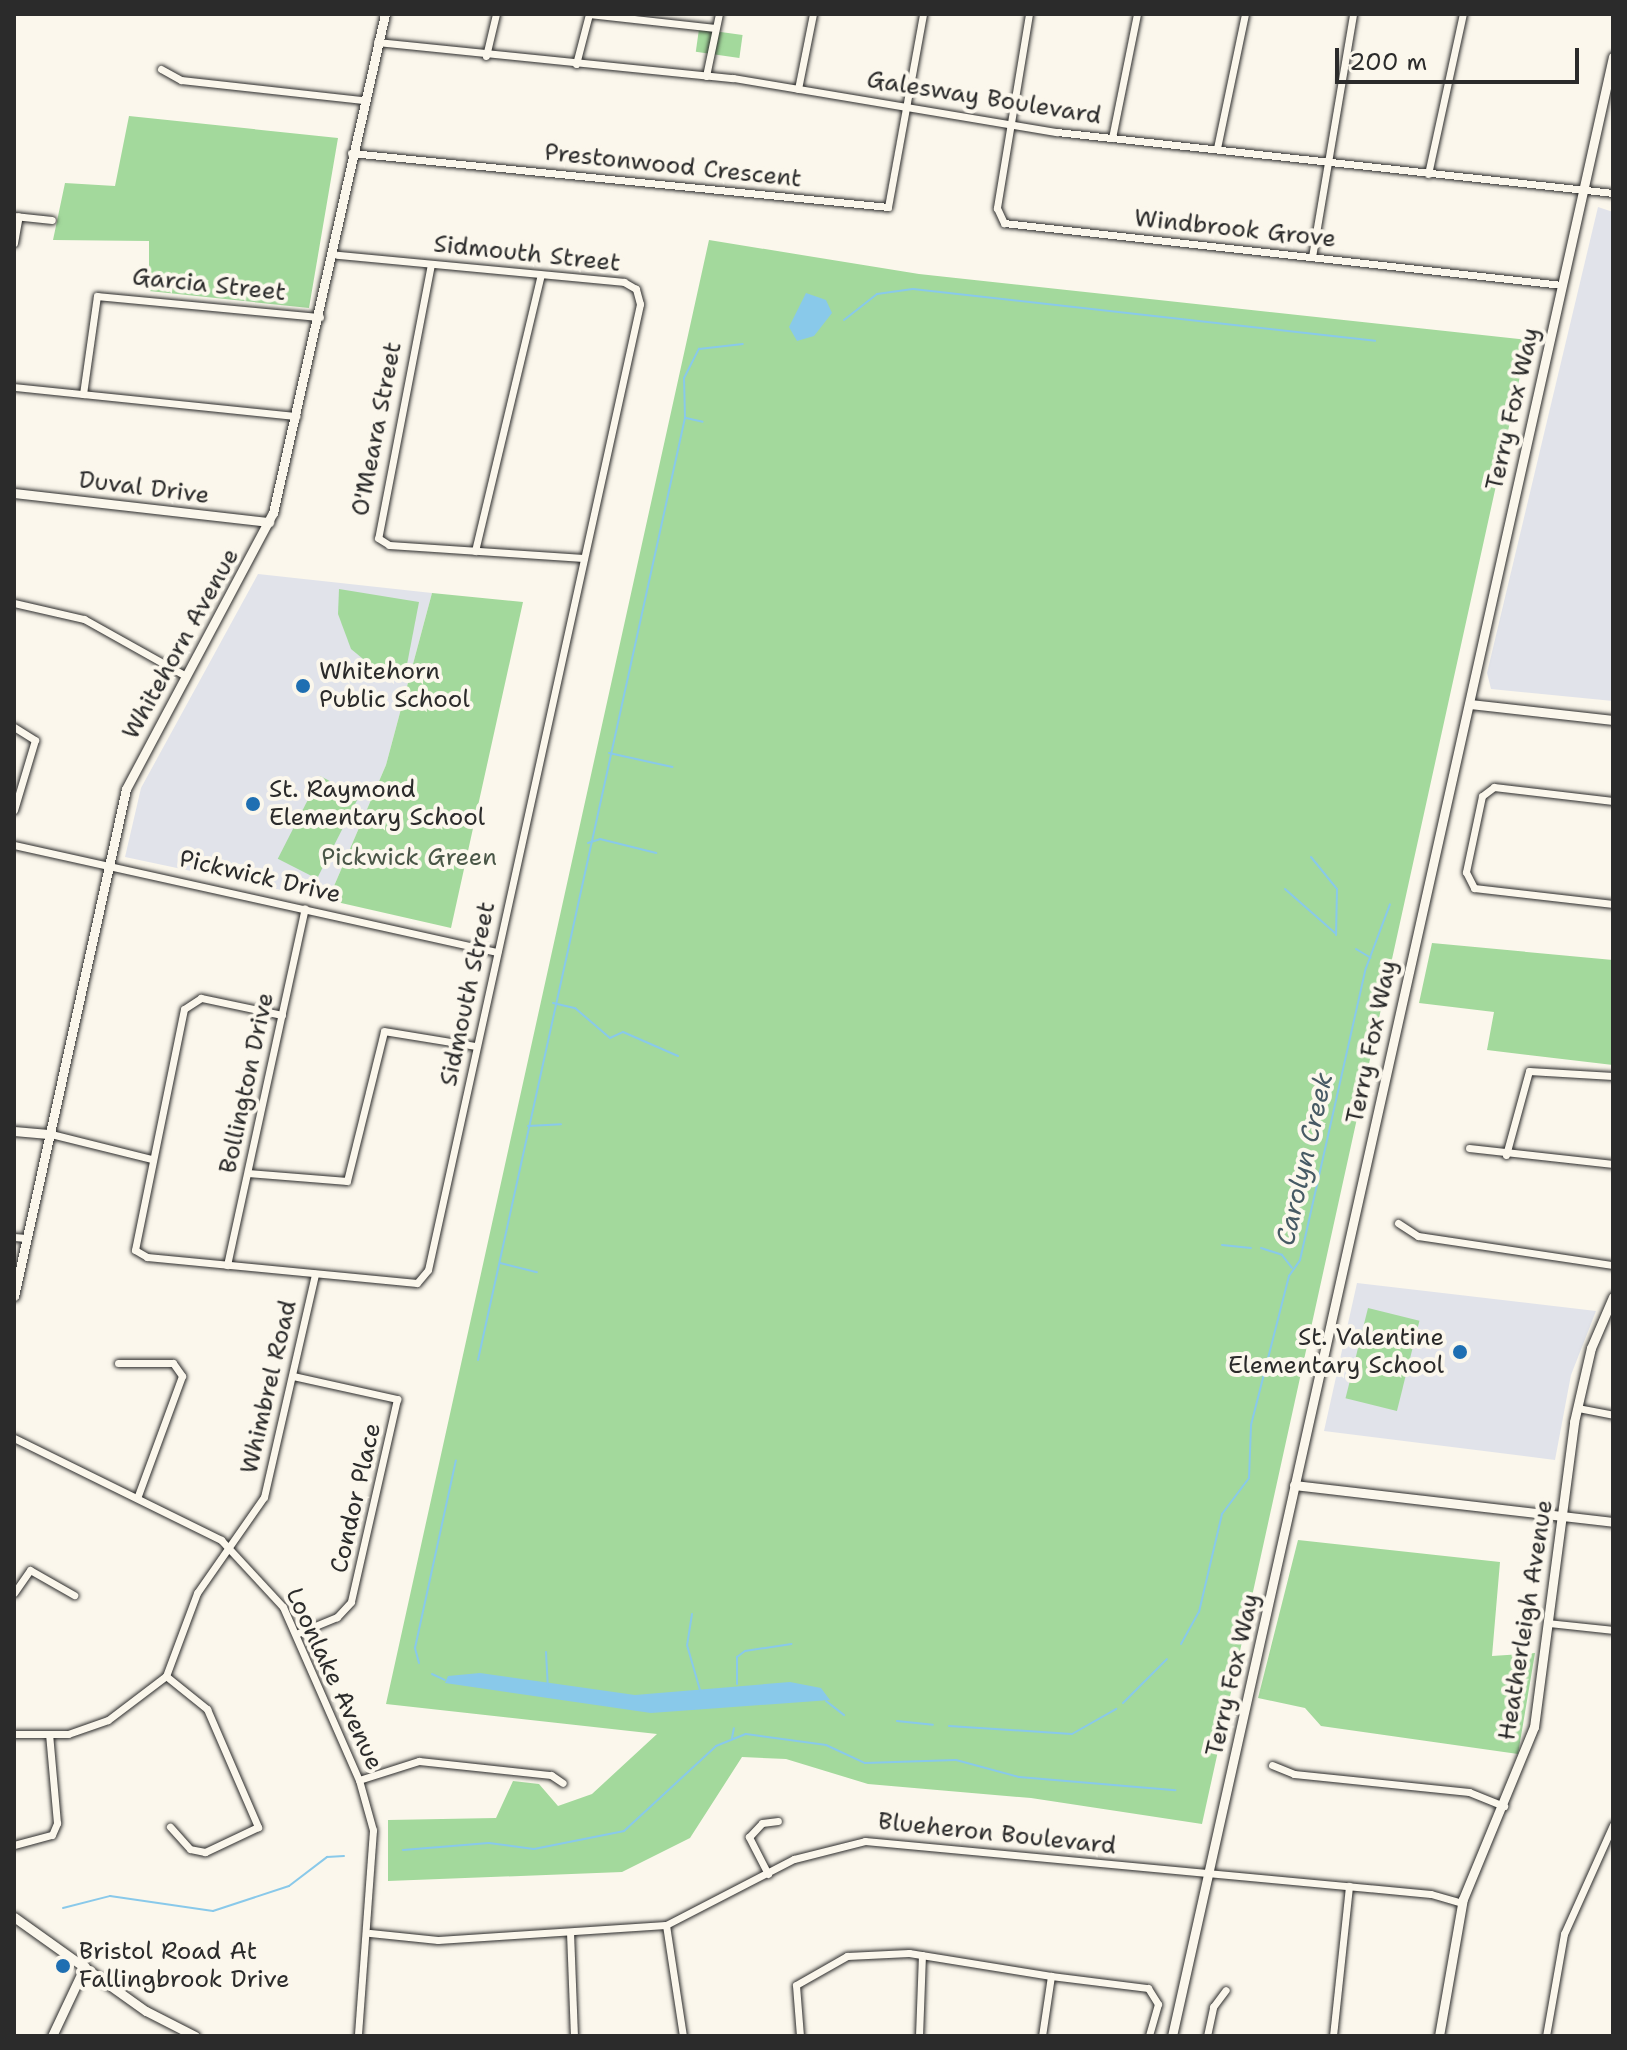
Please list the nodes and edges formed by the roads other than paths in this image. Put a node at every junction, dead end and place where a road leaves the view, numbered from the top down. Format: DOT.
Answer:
graph roads {
  1 [pos="385,14"];
  2 [pos="496,14"];
  3 [pos="589,14"];
  4 [pos="719,14"];
  5 [pos="813,14"];
  6 [pos="923,14"];
  7 [pos="1029,14"];
  8 [pos="1137,14"];
  9 [pos="1245,14"];
  10 [pos="1353,14"];
  11 [pos="1463,14"];
  12 [pos="715,28"];
  13 [pos="377,42"];
  14 [pos="486,56"];
  15 [pos="1613,57"];
  16 [pos="576,64"];
  17 [pos="161,69"];
  18 [pos="706,76"];
  19 [pos="798,89"];
  20 [pos="361,100"];
  21 [pos="904,105"];
  22 [pos="1009,125"];
  23 [pos="1112,138"];
  24 [pos="1217,148"];
  25 [pos="349,153"];
  26 [pos="1323,162"];
  27 [pos="1428,174"];
  28 [pos="1585,189"];
  29 [pos="1613,193"];
  30 [pos="17,216"];
  31 [pos="52,220"];
  32 [pos="14,243"];
  33 [pos="337,255"];
  34 [pos="1312,257"];
  35 [pos="431,264"];
  36 [pos="541,275"];
  37 [pos="1562,285"];
  38 [pos="320,317"];
  39 [pos="14,387"];
  40 [pos="83,394"];
  41 [pos="297,416"];
  42 [pos="14,493"];
  43 [pos="269,522"];
  44 [pos="475,551"];
  45 [pos="584,558"];
  46 [pos="14,603"];
  47 [pos="186,676"];
  48 [pos="1470,704"];
  49 [pos="1613,720"];
  50 [pos="14,727"];
  51 [pos="1613,801"];
  52 [pos="14,810"];
  53 [pos="14,845"];
  54 [pos="109,864"];
  55 [pos="1613,904"];
  56 [pos="305,908"];
  57 [pos="497,952"];
  58 [pos="282,1015"];
  59 [pos="476,1046"];
  60 [pos="1613,1076"];
  61 [pos="14,1131"];
  62 [pos="51,1134"];
  63 [pos="1469,1148"];
  64 [pos="1506,1155"];
  65 [pos="151,1159"];
  66 [pos="1613,1164"];
  67 [pos="248,1173"];
  68 [pos="1398,1223"];
  69 [pos="14,1237"];
  70 [pos="26,1238"];
  71 [pos="227,1265"];
  72 [pos="1613,1265"];
  73 [pos="315,1274"];
  74 [pos="14,1296"];
  75 [pos="1613,1297"];
  76 [pos="118,1363"];
  77 [pos="293,1376"];
  78 [pos="1578,1408"];
  79 [pos="1613,1415"];
  80 [pos="14,1438"];
  81 [pos="1294,1485"];
  82 [pos="137,1498"];
  83 [pos="1562,1516"];
  84 [pos="1613,1522"];
  85 [pos="230,1546"];
  86 [pos="14,1593"];
  87 [pos="74,1595"];
  88 [pos="1548,1623"];
  89 [pos="1613,1630"];
  90 [pos="296,1634"];
  91 [pos="166,1676"];
  92 [pos="14,1734"];
  93 [pos="49,1734"];
  94 [pos="1272,1765"];
  95 [pos="359,1780"];
  96 [pos="563,1783"];
  97 [pos="1504,1806"];
  98 [pos="778,1821"];
  99 [pos="1613,1825"];
  100 [pos="170,1827"];
  101 [pos="14,1845"];
  102 [pos="768,1874"];
  103 [pos="1208,1875"];
  104 [pos="1349,1886"];
  105 [pos="1462,1903"];
  106 [pos="14,1917"];
  107 [pos="666,1925"];
  108 [pos="570,1932"];
  109 [pos="370,1933"];
  110 [pos="922,1955"];
  111 [pos="85,1966"];
  112 [pos="1051,1976"];
  113 [pos="1226,1990"];
  114 [pos="52,2036"];
  115 [pos="195,2036"];
  116 [pos="358,2036"];
  117 [pos="574,2036"];
  118 [pos="683,2036"];
  119 [pos="800,2036"];
  120 [pos="919,2036"];
  121 [pos="1042,2036"];
  122 [pos="1149,2036"];
  123 [pos="1172,2036"];
  124 [pos="1207,2036"];
  125 [pos="1333,2036"];
  126 [pos="1439,2036"];
  127 [pos="1546,2036"];
  1 -- 13 [label="street, Whitehorn Avenue"];
  2 -- 14 [label="street"];
  3 -- 12 [label="street"];
  3 -- 16 [label="street"];
  4 -- 12 [label="street"];
  5 -- 19 [label="street"];
  6 -- 21 [label="street"];
  7 -- 22 [label="street"];
  8 -- 23 [label="street"];
  9 -- 24 [label="street"];
  10 -- 26 [label="street"];
  11 -- 27 [label="street"];
  12 -- 18 [label="street"];
  13 -- 14 [label="street, Galesway Boulevard"];
  13 -- 20 [label="street, Whitehorn Avenue"];
  14 -- 16 [label="street, Galesway Boulevard"];
  15 -- 28 [label="street, Terry Fox Way"];
  16 -- 18 [label="street, Galesway Boulevard"];
  17 -- 20 [label="street"];
  18 -- 19 [label="street, Galesway Boulevard"];
  19 -- 21 [label="street, Galesway Boulevard"];
  20 -- 25 [label="street, Whitehorn Avenue"];
  21 -- 22 [label="street, Galesway Boulevard"];
  21 -- 25 [label="street, Prestonwood Crescent"];
  22 -- 23 [label="street, Galesway Boulevard"];
  22 -- 34 [label="street, Windbrook Grove"];
  23 -- 24 [label="street, Galesway Boulevard"];
  24 -- 26 [label="street, Galesway Boulevard"];
  25 -- 33 [label="street, Whitehorn Avenue"];
  26 -- 27 [label="street, Galesway Boulevard"];
  26 -- 34 [label="street"];
  27 -- 28 [label="street, Galesway Boulevard"];
  28 -- 29 [label="street, Galesway Boulevard"];
  28 -- 37 [label="street, Terry Fox Way"];
  30 -- 31 [label="street"];
  30 -- 32 [label="street"];
  33 -- 35 [label="street, Sidmouth Street"];
  33 -- 38 [label="street, Whitehorn Avenue"];
  34 -- 37 [label="street, Windbrook Grove"];
  35 -- 36 [label="street, Sidmouth Street"];
  35 -- 44 [label="street, O'Meara Street"];
  36 -- 44 [label="street"];
  36 -- 45 [label="street, Sidmouth Street"];
  37 -- 48 [label="street, Terry Fox Way"];
  38 -- 40 [label="street, Garcia Street"];
  38 -- 41 [label="street, Whitehorn Avenue"];
  39 -- 40 [label="street"];
  40 -- 41 [label="street"];
  41 -- 43 [label="street, Whitehorn Avenue"];
  42 -- 43 [label="street, Duval Drive"];
  43 -- 47 [label="street, Whitehorn Avenue"];
  44 -- 45 [label="street, O'Meara Street"];
  45 -- 57 [label="street, Sidmouth Street"];
  46 -- 47 [label="street"];
  47 -- 54 [label="street, Whitehorn Avenue"];
  48 -- 49 [label="street"];
  48 -- 81 [label="street, Terry Fox Way"];
  50 -- 52 [label="street"];
  51 -- 55 [label="street"];
  53 -- 54 [label="street, Pickwick Drive"];
  54 -- 56 [label="street, Pickwick Drive"];
  54 -- 62 [label="street, Whitehorn Avenue"];
  56 -- 57 [label="street, Pickwick Drive"];
  56 -- 58 [label="street, Bollington Drive"];
  57 -- 59 [label="street, Sidmouth Street"];
  58 -- 65 [label="street, Sidmouth Street"];
  58 -- 67 [label="street, Bollington Drive"];
  59 -- 67 [label="street"];
  59 -- 73 [label="street, Sidmouth Street"];
  60 -- 64 [label="street"];
  61 -- 62 [label="street"];
  62 -- 65 [label="street"];
  62 -- 70 [label="street, Whitehorn Avenue"];
  63 -- 64 [label="street"];
  64 -- 66 [label="street"];
  65 -- 71 [label="street, Sidmouth Street"];
  67 -- 71 [label="street, Bollington Drive"];
  68 -- 72 [label="street"];
  69 -- 70 [label="street"];
  70 -- 74 [label="street, Whitehorn Avenue"];
  71 -- 73 [label="street, Sidmouth Street"];
  73 -- 77 [label="street, Whimbrel Road"];
  75 -- 78 [label="street, Heatherleigh Avenue"];
  76 -- 82 [label="street"];
  77 -- 85 [label="street, Whimbrel Road"];
  77 -- 90 [label="street, Condor Place"];
  78 -- 79 [label="street"];
  78 -- 83 [label="street, Heatherleigh Avenue"];
  80 -- 82 [label="street, Loonlake Avenue"];
  81 -- 83 [label="street"];
  81 -- 103 [label="street, Terry Fox Way"];
  82 -- 85 [label="street, Loonlake Avenue"];
  83 -- 84 [label="street"];
  83 -- 88 [label="street, Heatherleigh Avenue"];
  85 -- 90 [label="street, Loonlake Avenue"];
  85 -- 91 [label="street, Whimbrel Road"];
  86 -- 87 [label="street"];
  88 -- 89 [label="street"];
  88 -- 97 [label="street, Heatherleigh Avenue"];
  90 -- 95 [label="street, Loonlake Avenue"];
  91 -- 93 [label="street"];
  91 -- 100 [label="street"];
  92 -- 93 [label="street"];
  93 -- 101 [label="street"];
  94 -- 97 [label="street"];
  95 -- 96 [label="street"];
  95 -- 109 [label="street, Loonlake Avenue"];
  97 -- 105 [label="street, Heatherleigh Avenue"];
  98 -- 102 [label="street"];
  99 -- 127 [label="street"];
  102 -- 103 [label="street, Blueheron Boulevard"];
  102 -- 107 [label="street, Blueheron Boulevard"];
  103 -- 104 [label="street, Blueheron Boulevard"];
  103 -- 123 [label="street, Terry Fox Way"];
  104 -- 105 [label="street, Blueheron Boulevard"];
  104 -- 125 [label="street"];
  105 -- 126 [label="street, Heatherleigh Avenue"];
  106 -- 111 [label="street"];
  107 -- 108 [label="street, Blueheron Boulevard"];
  107 -- 118 [label="street"];
  108 -- 109 [label="street, Blueheron Boulevard"];
  108 -- 117 [label="street"];
  109 -- 116 [label="street, Loonlake Avenue"];
  110 -- 112 [label="street"];
  110 -- 119 [label="street"];
  110 -- 120 [label="street"];
  111 -- 114 [label="street"];
  111 -- 115 [label="street"];
  112 -- 121 [label="street"];
  112 -- 122 [label="street"];
  113 -- 124 [label="street"];
}
